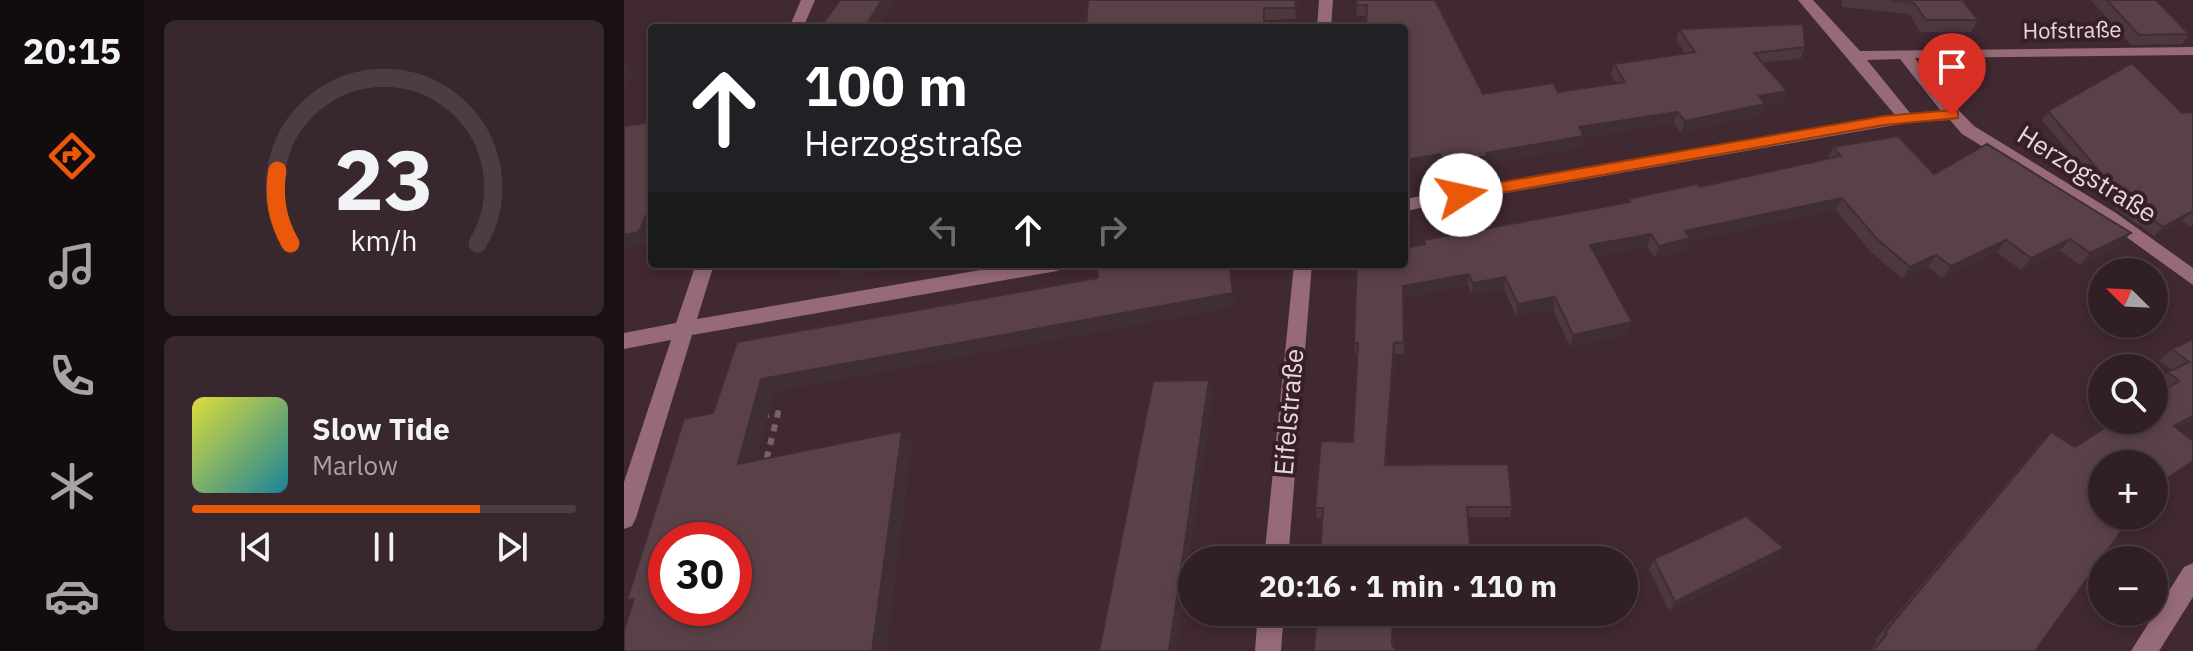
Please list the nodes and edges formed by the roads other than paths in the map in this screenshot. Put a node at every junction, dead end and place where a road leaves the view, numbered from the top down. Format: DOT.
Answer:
graph roads {
  1 [pos="808,0"];
  2 [pos="1326,0"];
  3 [pos="1805,0"];
  4 [pos="798,24"];
  5 [pos="1324,24"];
  6 [pos="2193,51"];
  7 [pos="1904,54"];
  8 [pos="1856,56"];
  9 [pos="1952,115"];
  10 [pos="1906,118"];
  11 [pos="1408,204"];
  12 [pos="704,268"];
  13 [pos="1033,268"];
  14 [pos="1303,268"];
  15 [pos="2193,278"];
  16 [pos="684,331"];
  17 [pos="624,341"];
  18 [pos="624,518"];
  19 [pos="1277,546"];
  20 [pos="2193,575"];
  21 [pos="1270,626"];
  22 [pos="1268,651"];
  23 [pos="2144,651"];
  1 -- 4 [label="street"];
  2 -- 5 [label="street"];
  3 -- 8 [label="street"];
  6 -- 7 [label="street, Hofstraße"];
  7 -- 8 [label="street"];
  7 -- 9 [label="street, Herzogstraße"];
  8 -- 10 [label="street"];
  9 -- 10 [label="street"];
  9 -- 15 [label="street, Herzogstraße"];
  10 -- 11 [label="street"];
  12 -- 16 [label="street"];
  13 -- 16 [label="street"];
  14 -- 19 [label="street, Eifelstraße"];
  16 -- 17 [label="street"];
  16 -- 18 [label="street"];
  20 -- 23 [label="street"];
  21 -- 22 [label="street"];
}
